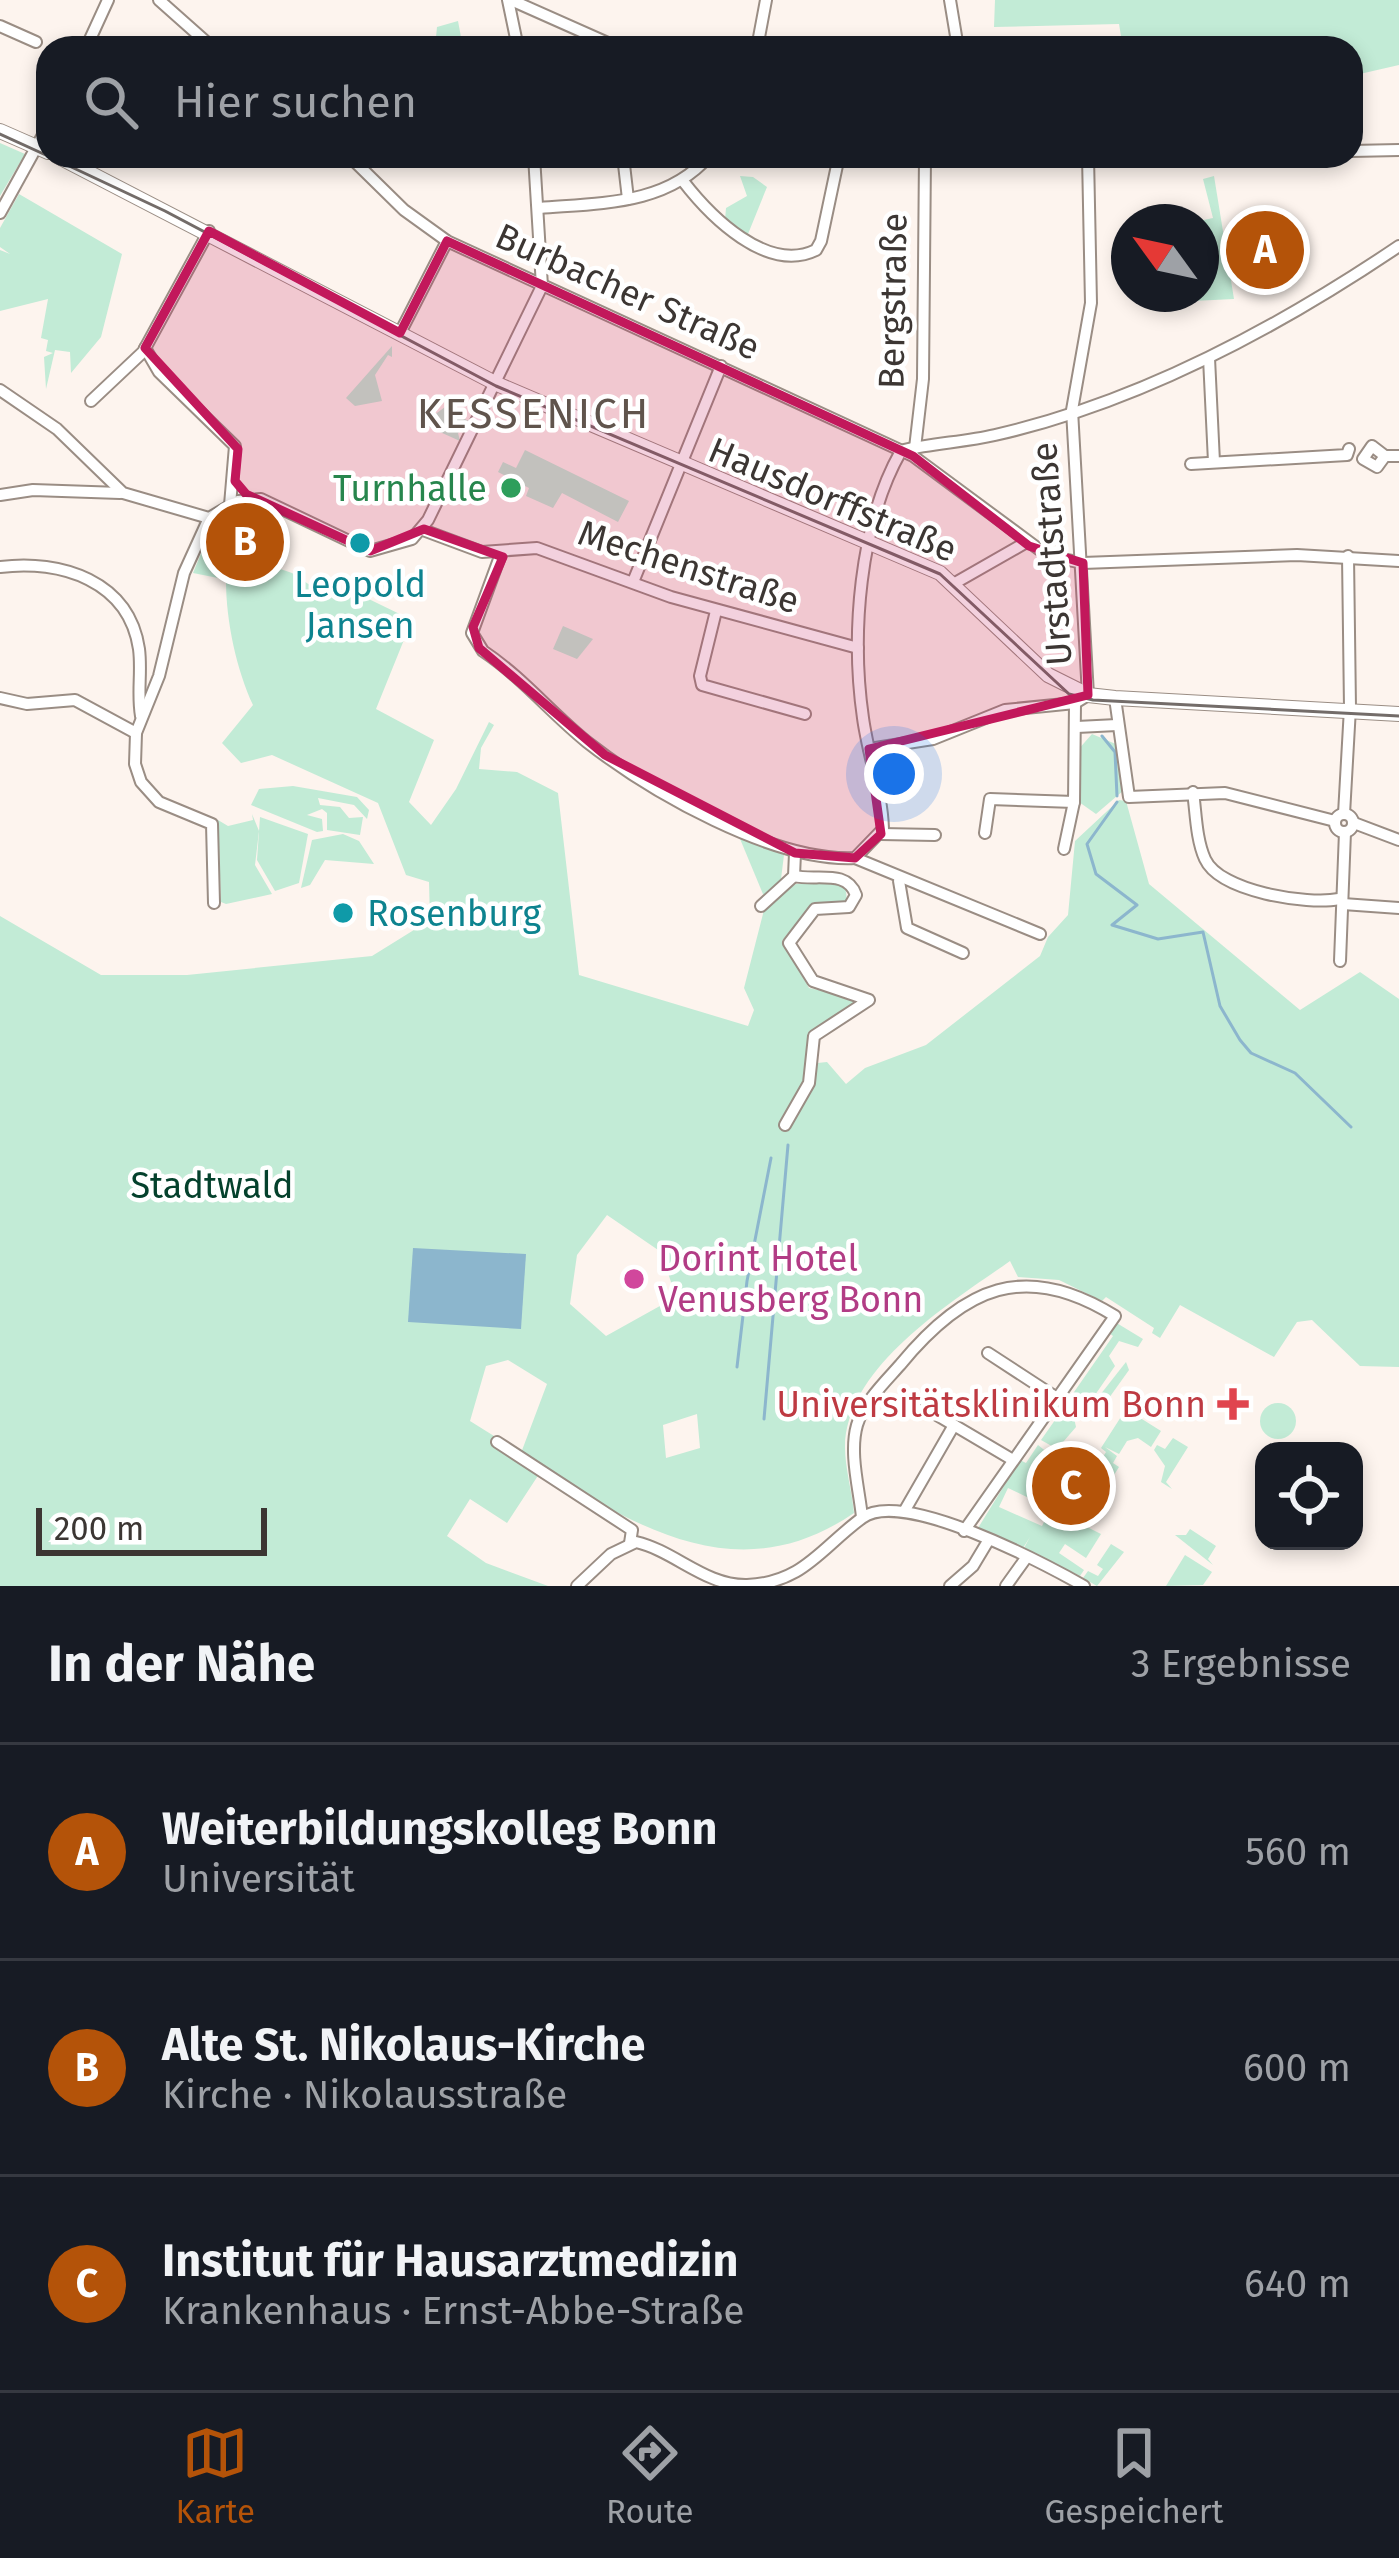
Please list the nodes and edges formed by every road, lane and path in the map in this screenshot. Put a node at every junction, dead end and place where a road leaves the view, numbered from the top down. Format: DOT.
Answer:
graph roads {
  1 [pos="108,0"];
  2 [pos="159,0"];
  3 [pos="510,0"];
  4 [pos="950,0"];
  5 [pos="764,1"];
  6 [pos="0,26"];
  7 [pos="92,36"];
  8 [pos="200,36"];
  9 [pos="516,36"];
  10 [pos="592,36"];
  11 [pos="759,36"];
  12 [pos="956,36"];
  13 [pos="36,42"];
  14 [pos="0,131"];
  15 [pos="36,146"];
  16 [pos="1399,150"];
  17 [pos="1363,151"];
  18 [pos="36,159"];
  19 [pos="81,168"];
  20 [pos="362,168"];
  21 [pos="535,168"];
  22 [pos="624,168"];
  23 [pos="697,168"];
  24 [pos="836,168"];
  25 [pos="925,168"];
  26 [pos="1088,168"];
  27 [pos="683,181"];
  28 [pos="628,200"];
  29 [pos="540,208"];
  30 [pos="0,212"];
  31 [pos="209,231"];
  32 [pos="447,241"];
  33 [pos="1399,246"];
  34 [pos="542,286"];
  35 [pos="400,333"];
  36 [pos="145,348"];
  37 [pos="1209,358"];
  38 [pos="721,366"];
  39 [pos="497,384"];
  40 [pos="0,390"];
  41 [pos="91,401"];
  42 [pos="1072,410"];
  43 [pos="915,448"];
  44 [pos="1349,448"];
  45 [pos="901,451"];
  46 [pos="1214,462"];
  47 [pos="1191,464"];
  48 [pos="680,466"];
  49 [pos="235,482"];
  50 [pos="123,493"];
  51 [pos="0,495"];
  52 [pos="251,498"];
  53 [pos="230,506"];
  54 [pos="210,518"];
  55 [pos="423,530"];
  56 [pos="1025,543"];
  57 [pos="872,544"];
  58 [pos="502,551"];
  59 [pos="1348,556"];
  60 [pos="1399,561"];
  61 [pos="1083,563"];
  62 [pos="0,567"];
  63 [pos="633,582"];
  64 [pos="955,583"];
  65 [pos="716,610"];
  66 [pos="858,647"];
  67 [pos="0,698"];
  68 [pos="1114,698"];
  69 [pos="1082,699"];
  70 [pos="1350,710"];
  71 [pos="805,714"];
  72 [pos="1399,714"];
  73 [pos="142,719"];
  74 [pos="1117,724"];
  75 [pos="1077,727"];
  76 [pos="136,733"];
  77 [pos="869,749"];
  78 [pos="1192,792"];
  79 [pos="1074,802"];
  80 [pos="1345,823"];
  81 [pos="985,833"];
  82 [pos="881,834"];
  83 [pos="934,835"];
  84 [pos="1399,840"];
  85 [pos="1064,848"];
  86 [pos="795,853"];
  87 [pos="855,859"];
  88 [pos="794,876"];
  89 [pos="897,878"];
  90 [pos="1341,902"];
  91 [pos="214,903"];
  92 [pos="761,906"];
  93 [pos="1399,908"];
  94 [pos="1040,934"];
  95 [pos="963,952"];
  96 [pos="1340,961"];
  97 [pos="785,1125"];
  98 [pos="988,1353"];
  99 [pos="1057,1398"];
  100 [pos="925,1408"];
  101 [pos="954,1425"];
  102 [pos="497,1442"];
  103 [pos="1013,1460"];
  104 [pos="904,1510"];
  105 [pos="862,1517"];
  106 [pos="964,1531"];
  107 [pos="631,1536"];
  108 [pos="988,1541"];
  109 [pos="1026,1558"];
  110 [pos="801,1578"];
  111 [pos="724,1584"];
  112 [pos="577,1586"];
  113 [pos="950,1586"];
  114 [pos="1006,1586"];
  115 [pos="1084,1586"];
  1 -- 7 [label="street"];
  2 -- 8 [label="street"];
  3 -- 9 [label="street"];
  3 -- 10 [label="street"];
  4 -- 12 [label="street"];
  5 -- 11 [label="street"];
  6 -- 13 [label="street"];
  14 -- 15 [label="main road"];
  16 -- 17 [label="street"];
  18 -- 30 [label="street"];
  19 -- 31 [label="main road, Hausdorffstraße"];
  20 -- 32 [label="street, Burbacher Straße"];
  21 -- 29 [label="street"];
  22 -- 28 [label="street"];
  23 -- 27 [label="street"];
  24 -- 27 [label="street"];
  25 -- 43 [label="street, Bergstraße"];
  26 -- 42 [label="street, Urstadtstraße"];
  27 -- 28 [label="street"];
  28 -- 29 [label="street"];
  29 -- 34 [label="street"];
  31 -- 35 [label="main road, Hausdorffstraße"];
  31 -- 36 [label="street"];
  32 -- 34 [label="street, Burbacher Straße"];
  32 -- 35 [label="street"];
  33 -- 37 [label="street"];
  34 -- 38 [label="street, Burbacher Straße"];
  34 -- 39 [label="street"];
  35 -- 39 [label="main road, Hausdorffstraße"];
  36 -- 41 [label="street"];
  36 -- 49 [label="street"];
  37 -- 42 [label="street"];
  37 -- 46 [label="street"];
  38 -- 45 [label="street, Burbacher Straße"];
  38 -- 48 [label="street"];
  39 -- 48 [label="main road, Hausdorffstraße"];
  39 -- 55 [label="street"];
  40 -- 50 [label="street"];
  42 -- 43 [label="street"];
  42 -- 61 [label="street, Urstadtstraße"];
  43 -- 45 [label="street"];
  44 -- 46 [label="street"];
  45 -- 56 [label="street, Burbacher Straße"];
  45 -- 57 [label="street"];
  46 -- 47 [label="street"];
  48 -- 57 [label="main road, Hausdorffstraße"];
  48 -- 63 [label="street"];
  49 -- 52 [label="street"];
  49 -- 53 [label="street"];
  50 -- 51 [label="street"];
  50 -- 54 [label="street"];
  52 -- 53 [label="street"];
  52 -- 55 [label="street"];
  53 -- 54 [label="street"];
  54 -- 73 [label="street"];
  55 -- 58 [label="street, Mechenstraße"];
  56 -- 61 [label="street"];
  56 -- 64 [label="street"];
  57 -- 64 [label="main road, Hausdorffstraße"];
  57 -- 66 [label="street"];
  58 -- 63 [label="street, Mechenstraße"];
  58 -- 86 [label="street"];
  59 -- 60 [label="street"];
  59 -- 61 [label="street"];
  59 -- 70 [label="street"];
  61 -- 69 [label="street, Urstadtstraße"];
  62 -- 73 [label="street"];
  63 -- 65 [label="street, Mechenstraße"];
  64 -- 69 [label="main road, Hausdorffstraße"];
  65 -- 66 [label="street, Mechenstraße"];
  65 -- 71 [label="street"];
  66 -- 77 [label="street"];
  67 -- 76 [label="street"];
  68 -- 69 [label="main road, Hausdorffstraße"];
  68 -- 70 [label="main road, Hausdorffstraße"];
  68 -- 74 [label="street"];
  69 -- 75 [label="street, Urstadtstraße"];
  69 -- 77 [label="street"];
  70 -- 72 [label="main road, Hausdorffstraße"];
  70 -- 80 [label="street"];
  73 -- 76 [label="street"];
  74 -- 75 [label="street"];
  74 -- 78 [label="street"];
  75 -- 79 [label="street, Urstadtstraße"];
  76 -- 91 [label="street"];
  77 -- 82 [label="street"];
  78 -- 80 [label="street"];
  78 -- 90 [label="street"];
  79 -- 81 [label="street"];
  79 -- 85 [label="street, Urstadtstraße"];
  80 -- 84 [label="street"];
  80 -- 90 [label="street"];
  82 -- 83 [label="street"];
  82 -- 87 [label="street"];
  86 -- 87 [label="street"];
  86 -- 88 [label="street"];
  87 -- 89 [label="street"];
  88 -- 92 [label="street"];
  88 -- 97 [label="street"];
  89 -- 94 [label="street"];
  89 -- 95 [label="street"];
  90 -- 93 [label="street"];
  90 -- 96 [label="street"];
  98 -- 99 [label="street"];
  99 -- 103 [label="street"];
  99 -- 105 [label="street"];
  100 -- 101 [label="street"];
  101 -- 103 [label="street"];
  101 -- 104 [label="street"];
  102 -- 107 [label="street"];
  103 -- 106 [label="street"];
  104 -- 105 [label="street"];
  104 -- 106 [label="street"];
  105 -- 110 [label="street"];
  106 -- 108 [label="street"];
  107 -- 111 [label="street"];
  107 -- 112 [label="street"];
  108 -- 109 [label="street"];
  108 -- 113 [label="street"];
  109 -- 114 [label="street"];
  109 -- 115 [label="street"];
  110 -- 111 [label="street"];
}
